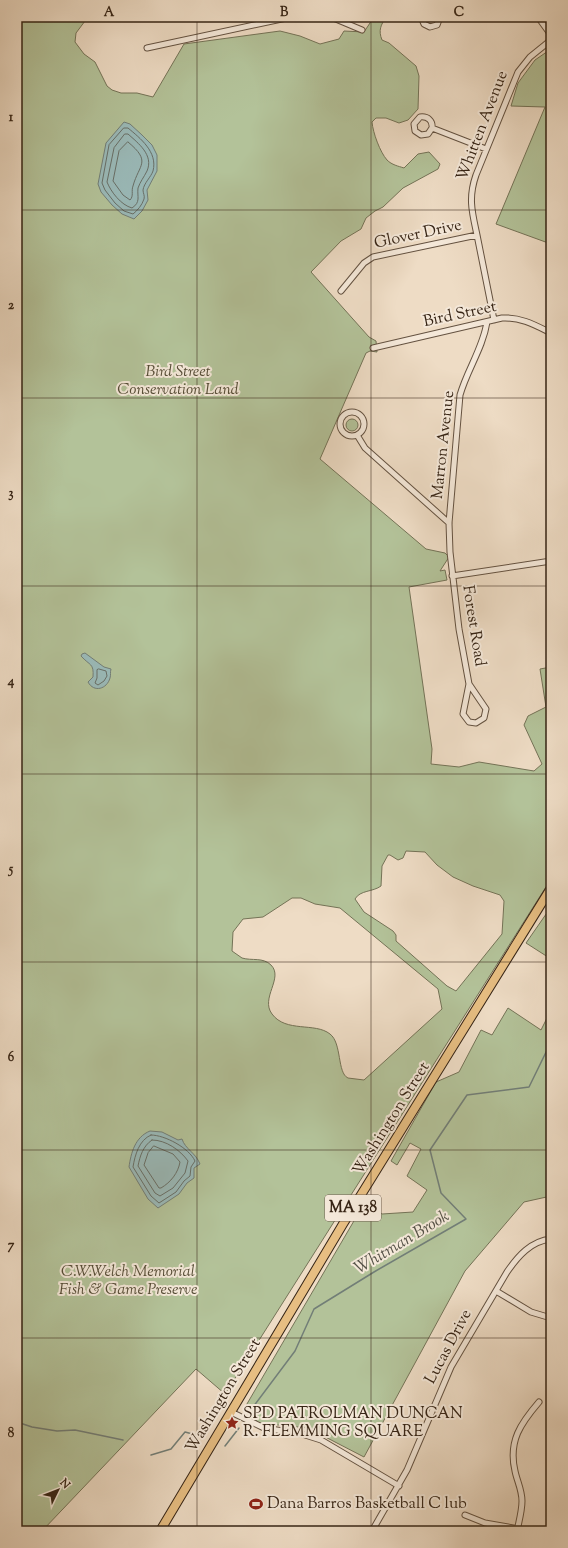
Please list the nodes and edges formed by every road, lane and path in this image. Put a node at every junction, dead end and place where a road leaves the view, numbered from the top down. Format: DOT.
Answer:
graph roads {
  1 [pos="291,17"];
  2 [pos="331,17"];
  3 [pos="421,17"];
  4 [pos="440,17"];
  5 [pos="538,17"];
  6 [pos="362,30"];
  7 [pos="551,35"];
  8 [pos="551,40"];
  9 [pos="147,48"];
  10 [pos="432,128"];
  11 [pos="486,150"];
  12 [pos="477,235"];
  13 [pos="341,291"];
  14 [pos="494,320"];
  15 [pos="487,322"];
  16 [pos="551,323"];
  17 [pos="549,332"];
  18 [pos="373,348"];
  19 [pos="357,435"];
  20 [pos="449,523"];
  21 [pos="551,561"];
  22 [pos="452,576"];
  23 [pos="469,684"];
  24 [pos="551,888"];
  25 [pos="551,1239"];
  26 [pos="496,1291"];
  27 [pos="551,1318"];
  28 [pos="539,1402"];
  29 [pos="231,1412"];
  30 [pos="399,1486"];
  31 [pos="465,1515"];
  32 [pos="517,1530"];
  33 [pos="160,1531"];
  34 [pos="372,1531"];
  35 [pos="531,1531"];
  1 -- 9 [label="street"];
  2 -- 6 [label="street"];
  3 -- 4 [label="street"];
  5 -- 7 [label="street"];
  8 -- 11 [label="street, Whitten Avenue"];
  10 -- 11 [label="street"];
  11 -- 12 [label="street, Whitten Avenue"];
  12 -- 13 [label="street, Glover Drive"];
  12 -- 14 [label="street, Glover Drive"];
  14 -- 15 [label="street, Bird Street"];
  14 -- 17 [label="street, Bird Street"];
  15 -- 18 [label="street, Bird Street"];
  15 -- 20 [label="street, Marron Avenue"];
  16 -- 17 [label="street"];
  19 -- 19 [label="street"];
  19 -- 20 [label="street"];
  20 -- 22 [label="street, Marron Avenue"];
  21 -- 22 [label="street, Forest Road"];
  22 -- 23 [label="street, Forest Road"];
  23 -- 23 [label="street, Forest Road"];
  24 -- 29 [label="main road, Washington Street / MA 138"];
  25 -- 26 [label="street, Lucas Drive"];
  26 -- 27 [label="street"];
  26 -- 30 [label="street, Lucas Drive"];
  28 -- 32 [label="street"];
  29 -- 30 [label="street"];
  29 -- 33 [label="main road, Washington Street / MA 138"];
  30 -- 34 [label="street, Lucas Drive"];
  31 -- 32 [label="street"];
  32 -- 35 [label="street"];
}
